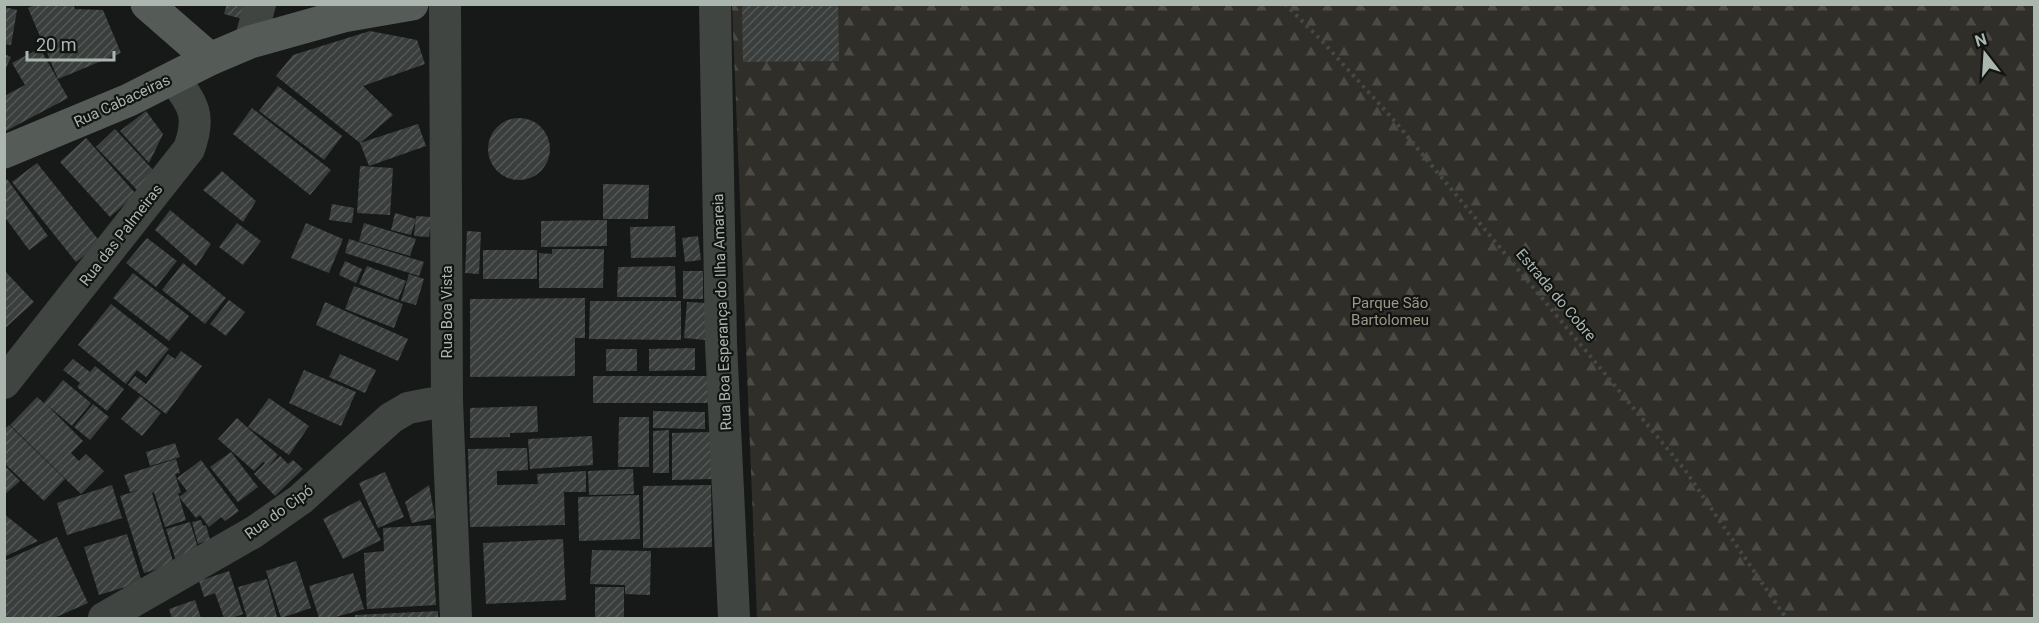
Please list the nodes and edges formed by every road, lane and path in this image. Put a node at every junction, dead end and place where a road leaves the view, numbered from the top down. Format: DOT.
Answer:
graph roads {
  1 [pos="147,4"];
  2 [pos="260,4"];
  3 [pos="412,4"];
  4 [pos="445,4"];
  5 [pos="716,4"];
  6 [pos="1286,4"];
  7 [pos="250,42"];
  8 [pos="210,59"];
  9 [pos="173,78"];
  10 [pos="4,152"];
  11 [pos="4,383"];
  12 [pos="447,402"];
  13 [pos="104,618"];
  14 [pos="456,618"];
  15 [pos="734,618"];
  16 [pos="1786,618"];
  1 -- 8 [label="main road"];
  2 -- 7 [label="street"];
  3 -- 7 [label="main road, Rua Cabaceiras"];
  4 -- 12 [label="street, Rua Boa Vista"];
  5 -- 15 [label="street, Rua Boa Esperança do Ilha Amareia"];
  6 -- 16 [label="path, Estrada do Cobre"];
  7 -- 8 [label="main road, Rua Cabaceiras"];
  8 -- 9 [label="main road, Rua Cabaceiras"];
  9 -- 10 [label="main road, Rua Cabaceiras"];
  9 -- 11 [label="street, Rua das Palmeiras"];
  12 -- 13 [label="street, Rua do Cipó"];
  12 -- 14 [label="street, Rua Boa Vista"];
}
